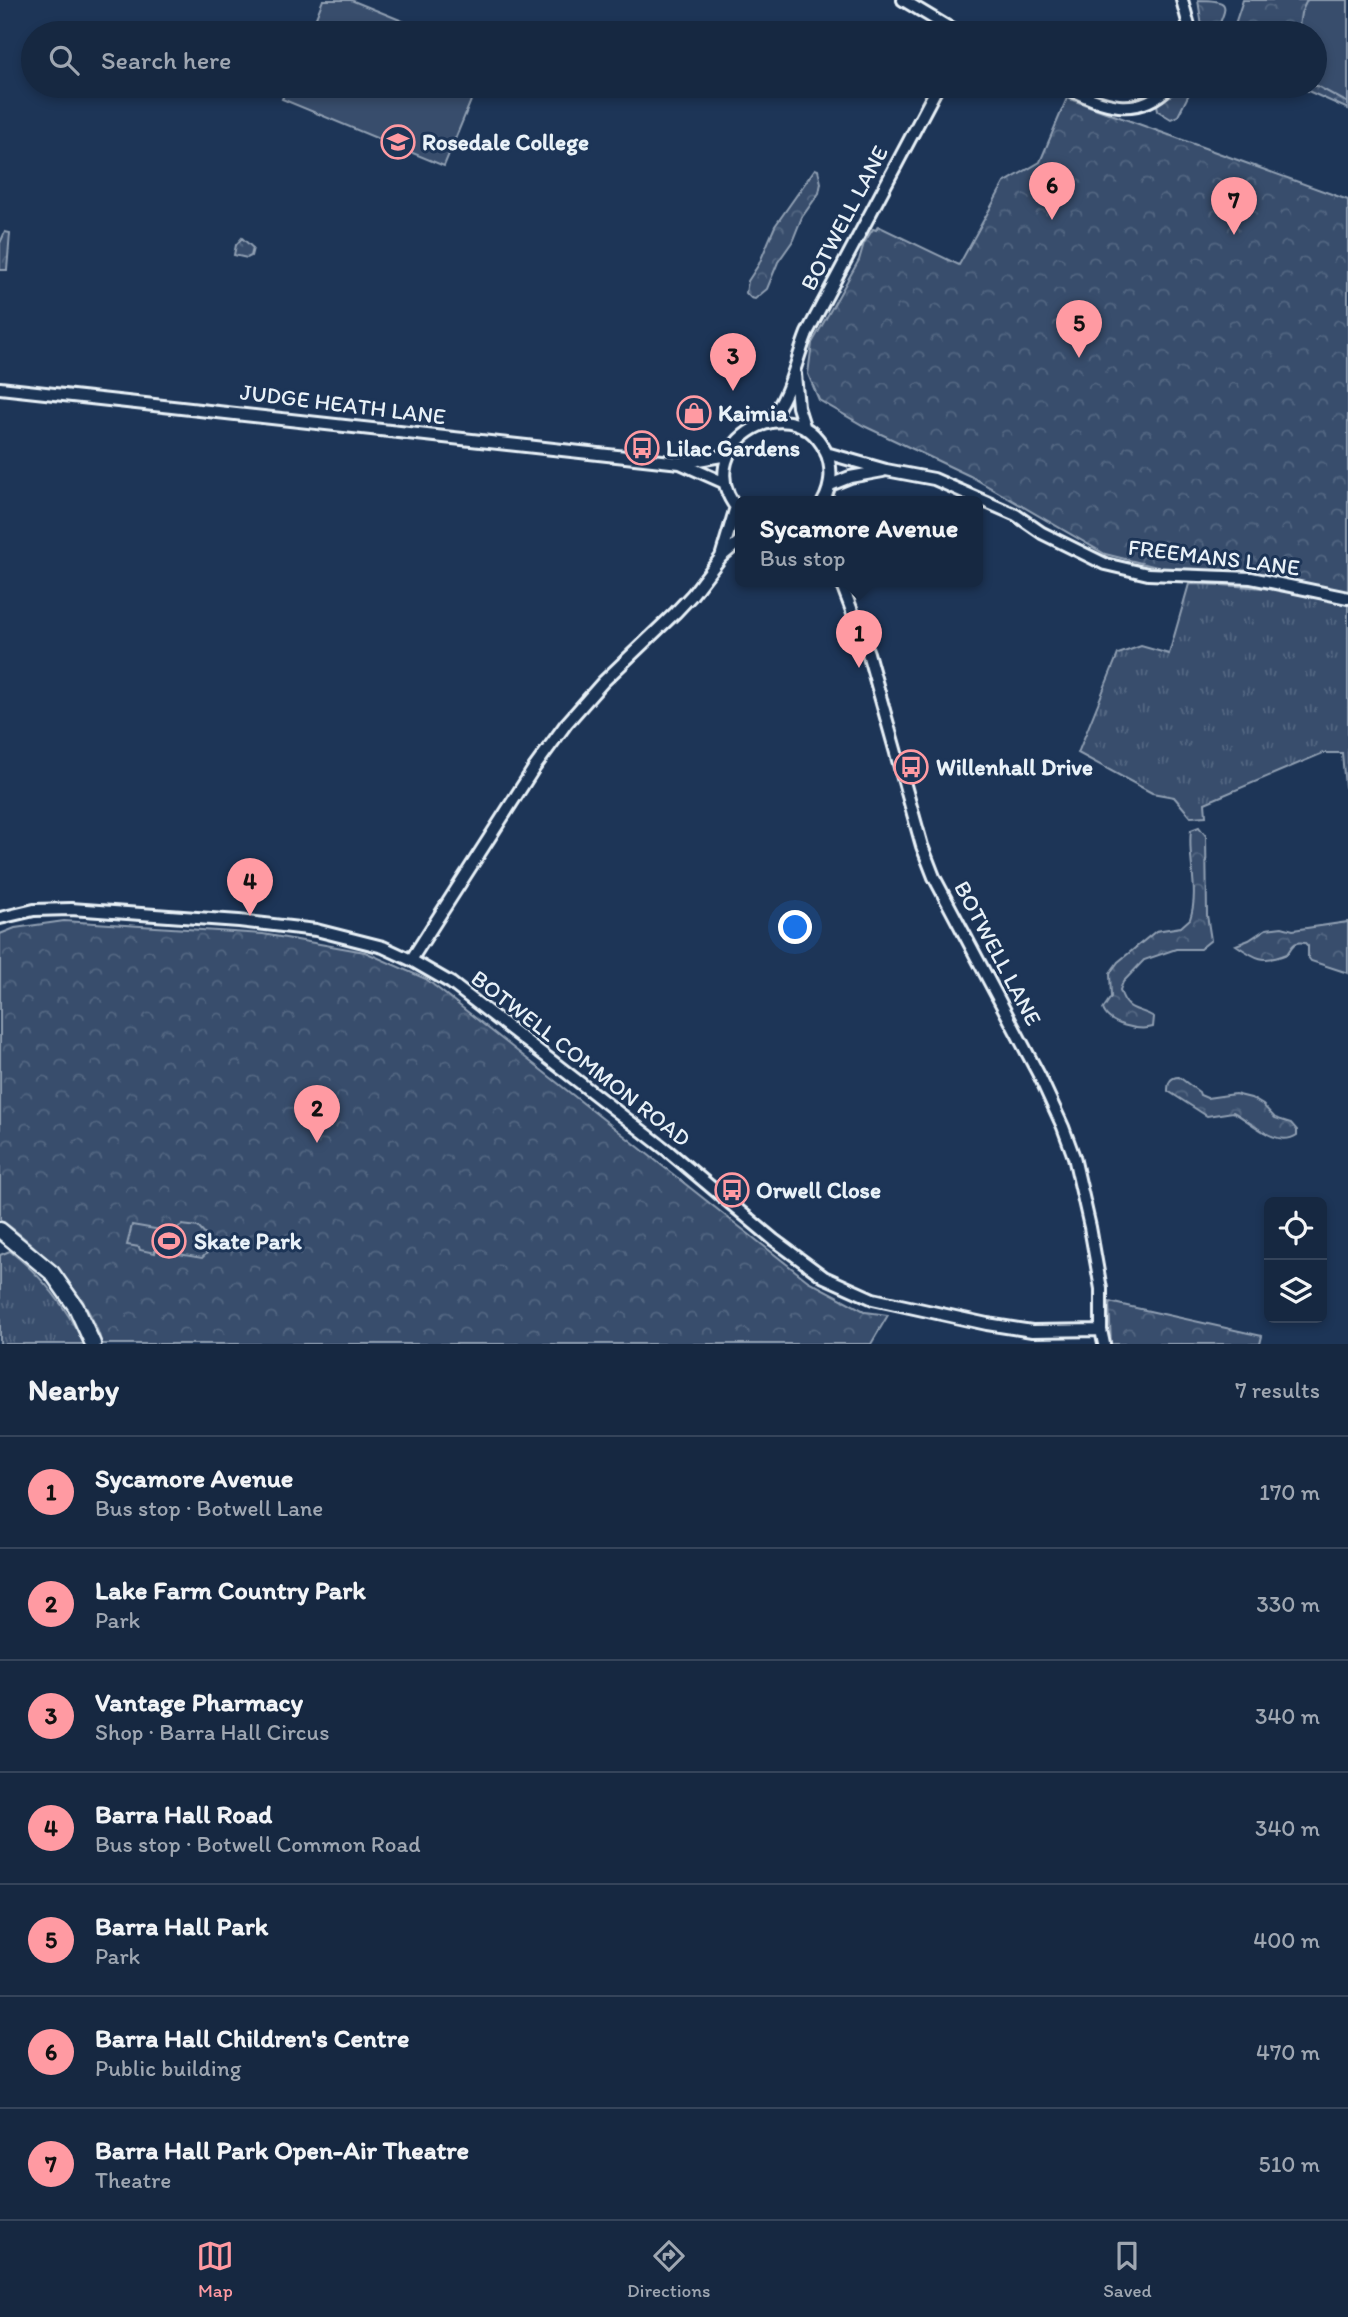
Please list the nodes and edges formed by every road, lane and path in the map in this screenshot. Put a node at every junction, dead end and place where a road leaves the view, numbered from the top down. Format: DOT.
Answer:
graph roads {
  1 [pos="903,0"];
  2 [pos="1182,0"];
  3 [pos="938,21"];
  4 [pos="1188,21"];
  5 [pos="932,98"];
  6 [pos="1091,98"];
  7 [pos="1156,98"];
  8 [pos="795,374"];
  9 [pos="0,388"];
  10 [pos="768,422"];
  11 [pos="805,429"];
  12 [pos="826,453"];
  13 [pos="728,455"];
  14 [pos="680,463"];
  15 [pos="886,470"];
  16 [pos="725,483"];
  17 [pos="830,485"];
  18 [pos="825,496"];
  19 [pos="973,496"];
  20 [pos="983,501"];
  21 [pos="735,503"];
  22 [pos="735,518"];
  23 [pos="735,545"];
  24 [pos="721,557"];
  25 [pos="843,587"];
  26 [pos="1348,598"];
  27 [pos="0,918"];
  28 [pos="411,960"];
  29 [pos="0,1230"];
  30 [pos="1101,1330"];
  31 [pos="93,1344"];
  32 [pos="1104,1344"];
  1 -- 3 [label="street"];
  2 -- 4 [label="street"];
  5 -- 8 [label="street, BOTWELL LANE"];
  6 -- 7 [label="street"];
  8 -- 10 [label="street, BOTWELL LANE"];
  8 -- 11 [label="street, BOTWELL LANE"];
  9 -- 14 [label="street, JUDGE HEATH LANE"];
  10 -- 11 [label="street"];
  10 -- 13 [label="street"];
  11 -- 12 [label="street"];
  12 -- 15 [label="street, FREEMANS LANE"];
  12 -- 17 [label="street"];
  13 -- 14 [label="street, JUDGE HEATH LANE"];
  13 -- 16 [label="street"];
  14 -- 16 [label="street, JUDGE HEATH LANE"];
  15 -- 17 [label="street, FREEMANS LANE"];
  15 -- 19 [label="street, FREEMANS LANE"];
  16 -- 21 [label="street"];
  17 -- 18 [label="street"];
  20 -- 26 [label="street, FREEMANS LANE"];
  22 -- 24 [label="street"];
  23 -- 24 [label="street"];
  24 -- 28 [label="street"];
  25 -- 30 [label="street, BOTWELL LANE"];
  27 -- 28 [label="street, BOTWELL COMMON ROAD"];
  28 -- 30 [label="street, BOTWELL COMMON ROAD"];
  29 -- 31 [label="main road"];
  30 -- 32 [label="street, BOTWELL LANE"];
}
